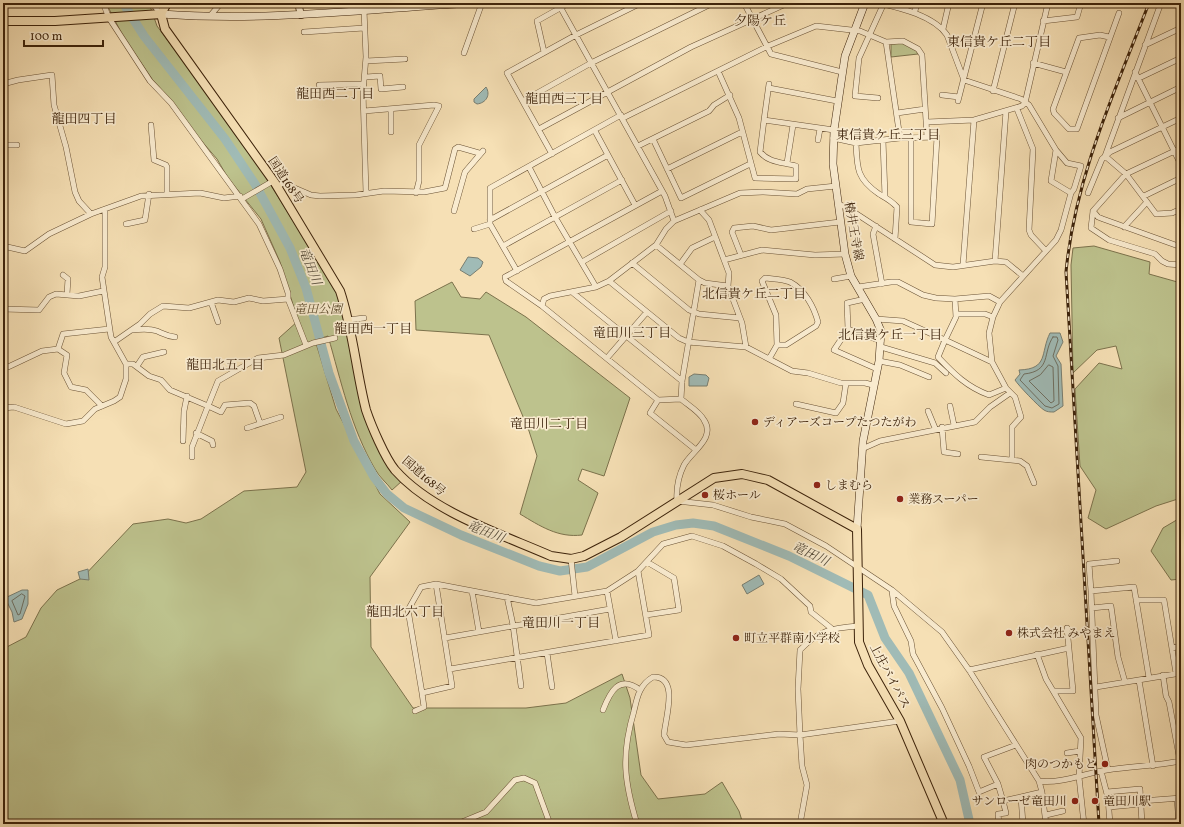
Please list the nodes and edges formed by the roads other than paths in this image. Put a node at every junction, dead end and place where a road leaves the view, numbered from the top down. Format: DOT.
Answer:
graph roads {
  1 [pos="103,3"];
  2 [pos="152,3"];
  3 [pos="167,3"];
  4 [pos="221,3"];
  5 [pos="298,3"];
  6 [pos="471,3"];
  7 [pos="482,3"];
  8 [pos="569,3"];
  9 [pos="641,3"];
  10 [pos="712,3"];
  11 [pos="744,3"];
  12 [pos="788,3"];
  13 [pos="865,3"];
  14 [pos="882,3"];
  15 [pos="917,3"];
  16 [pos="949,3"];
  17 [pos="983,3"];
  18 [pos="1015,3"];
  19 [pos="1048,3"];
  20 [pos="1081,3"];
  21 [pos="1161,3"];
  22 [pos="408,5"];
  23 [pos="559,5"];
  24 [pos="381,6"];
  25 [pos="364,10"];
  26 [pos="914,12"];
  27 [pos="1119,12"];
  28 [pos="161,14"];
  29 [pos="301,15"];
  30 [pos="210,16"];
  31 [pos="113,18"];
  32 [pos="752,18"];
  33 [pos="3,21"];
  34 [pos="1043,21"];
  35 [pos="364,28"];
  36 [pos="1181,28"];
  37 [pos="943,29"];
  38 [pos="855,30"];
  39 [pos="304,32"];
  40 [pos="869,34"];
  41 [pos="576,35"];
  42 [pos="1109,37"];
  43 [pos="886,42"];
  44 [pos="1145,45"];
  45 [pos="768,46"];
  46 [pos="544,52"];
  47 [pos="464,53"];
  48 [pos="1181,58"];
  49 [pos="405,59"];
  50 [pos="366,61"];
  51 [pos="591,63"];
  52 [pos="1033,64"];
  53 [pos="718,71"];
  54 [pos="842,72"];
  55 [pos="1066,72"];
  56 [pos="1135,72"];
  57 [pos="366,77"];
  58 [pos="1139,78"];
  59 [pos="964,80"];
  60 [pos="3,84"];
  61 [pos="364,84"];
  62 [pos="319,85"];
  63 [pos="403,87"];
  64 [pos="1181,87"];
  65 [pos="607,91"];
  66 [pos="993,91"];
  67 [pos="730,95"];
  68 [pos="942,95"];
  69 [pos="878,98"];
  70 [pos="523,101"];
  71 [pos="837,101"];
  72 [pos="1151,102"];
  73 [pos="1025,103"];
  74 [pos="1017,108"];
  75 [pos="392,109"];
  76 [pos="926,109"];
  77 [pos="1006,111"];
  78 [pos="364,112"];
  79 [pos="897,113"];
  80 [pos="622,117"];
  81 [pos="1118,118"];
  82 [pos="1181,118"];
  83 [pos="764,120"];
  84 [pos="974,120"];
  85 [pos="927,122"];
  86 [pos="151,125"];
  87 [pos="792,125"];
  88 [pos="1163,126"];
  89 [pos="820,128"];
  90 [pos="538,129"];
  91 [pos="595,131"];
  92 [pos="391,132"];
  93 [pos="742,132"];
  94 [pos="834,134"];
  95 [pos="927,137"];
  96 [pos="900,138"];
  97 [pos="911,138"];
  98 [pos="652,139"];
  99 [pos="818,140"];
  100 [pos="884,140"];
  101 [pos="856,143"];
  102 [pos="3,144"];
  103 [pos="17,145"];
  104 [pos="638,146"];
  105 [pos="1181,148"];
  106 [pos="1056,150"];
  107 [pos="1174,151"];
  108 [pos="552,154"];
  109 [pos="608,155"];
  110 [pos="1105,156"];
  111 [pos="750,164"];
  112 [pos="788,164"];
  113 [pos="1181,165"];
  114 [pos="529,167"];
  115 [pos="667,169"];
  116 [pos="1126,174"];
  117 [pos="1181,178"];
  118 [pos="622,180"];
  119 [pos="273,183"];
  120 [pos="836,186"];
  121 [pos="662,191"];
  122 [pos="541,192"];
  123 [pos="366,193"];
  124 [pos="416,193"];
  125 [pos="1071,193"];
  126 [pos="1088,193"];
  127 [pos="149,194"];
  128 [pos="167,194"];
  129 [pos="1144,196"];
  130 [pos="884,197"];
  131 [pos="241,198"];
  132 [pos="1147,202"];
  133 [pos="838,204"];
  134 [pos="635,206"];
  135 [pos="105,209"];
  136 [pos="1181,209"];
  137 [pos="700,210"];
  138 [pos="454,211"];
  139 [pos="671,211"];
  140 [pos="1093,211"];
  141 [pos="91,214"];
  142 [pos="555,216"];
  143 [pos="674,221"];
  144 [pos="490,222"];
  145 [pos="840,222"];
  146 [pos="126,224"];
  147 [pos="876,226"];
  148 [pos="1124,227"];
  149 [pos="474,229"];
  150 [pos="715,237"];
  151 [pos="895,239"];
  152 [pos="569,242"];
  153 [pos="656,244"];
  154 [pos="3,246"];
  155 [pos="503,246"];
  156 [pos="1181,247"];
  157 [pos="1046,251"];
  158 [pos="845,254"];
  159 [pos="741,255"];
  160 [pos="724,260"];
  161 [pos="995,261"];
  162 [pos="582,262"];
  163 [pos="632,263"];
  164 [pos="681,263"];
  165 [pos="963,265"];
  166 [pos="1181,265"];
  167 [pos="517,271"];
  168 [pos="63,275"];
  169 [pos="851,276"];
  170 [pos="1023,276"];
  171 [pos="699,280"];
  172 [pos="834,280"];
  173 [pos="609,281"];
  174 [pos="882,284"];
  175 [pos="728,286"];
  176 [pos="596,287"];
  177 [pos="858,287"];
  178 [pos="103,291"];
  179 [pos="572,292"];
  180 [pos="68,294"];
  181 [pos="288,299"];
  182 [pos="865,299"];
  183 [pos="955,299"];
  184 [pos="211,302"];
  185 [pos="1000,302"];
  186 [pos="542,306"];
  187 [pos="3,309"];
  188 [pos="647,312"];
  189 [pos="693,312"];
  190 [pos="956,314"];
  191 [pos="993,317"];
  192 [pos="364,318"];
  193 [pos="740,318"];
  194 [pos="876,319"];
  195 [pos="348,320"];
  196 [pos="218,322"];
  197 [pos="848,328"];
  198 [pos="109,329"];
  199 [pos="131,330"];
  200 [pos="626,336"];
  201 [pos="175,337"];
  202 [pos="335,338"];
  203 [pos="945,340"];
  204 [pos="114,342"];
  205 [pos="688,342"];
  206 [pos="881,344"];
  207 [pos="306,345"];
  208 [pos="777,345"];
  209 [pos="746,347"];
  210 [pos="58,349"];
  211 [pos="164,352"];
  212 [pos="607,358"];
  213 [pos="769,359"];
  214 [pos="992,362"];
  215 [pos="126,364"];
  216 [pos="878,365"];
  217 [pos="137,366"];
  218 [pos="3,367"];
  219 [pos="946,374"];
  220 [pos="929,377"];
  221 [pos="682,381"];
  222 [pos="846,383"];
  223 [pos="873,385"];
  224 [pos="1006,388"];
  225 [pos="1010,393"];
  226 [pos="186,396"];
  227 [pos="681,399"];
  228 [pos="658,400"];
  229 [pos="796,404"];
  230 [pos="102,406"];
  231 [pos="208,406"];
  232 [pos="950,406"];
  233 [pos="3,408"];
  234 [pos="928,411"];
  235 [pos="281,417"];
  236 [pos="260,423"];
  237 [pos="954,425"];
  238 [pos="942,427"];
  239 [pos="247,428"];
  240 [pos="935,428"];
  241 [pos="196,433"];
  242 [pos="183,442"];
  243 [pos="213,445"];
  244 [pos="862,449"];
  245 [pos="696,450"];
  246 [pos="958,454"];
  247 [pos="192,457"];
  248 [pos="981,457"];
  249 [pos="1012,459"];
  250 [pos="1034,482"];
  251 [pos="677,501"];
  252 [pos="857,529"];
  253 [pos="571,562"];
  254 [pos="647,562"];
  255 [pos="1117,562"];
  256 [pos="857,566"];
  257 [pos="638,570"];
  258 [pos="436,584"];
  259 [pos="892,590"];
  260 [pos="472,591"];
  261 [pos="607,591"];
  262 [pos="1091,591"];
  263 [pos="575,596"];
  264 [pos="507,597"];
  265 [pos="1136,600"];
  266 [pos="610,608"];
  267 [pos="1092,608"];
  268 [pos="646,615"];
  269 [pos="513,625"];
  270 [pos="858,626"];
  271 [pos="830,628"];
  272 [pos="1067,628"];
  273 [pos="479,632"];
  274 [pos="445,638"];
  275 [pos="616,641"];
  276 [pos="1181,646"];
  277 [pos="1069,648"];
  278 [pos="1172,648"];
  279 [pos="547,653"];
  280 [pos="1037,654"];
  281 [pos="518,657"];
  282 [pos="450,669"];
  283 [pos="969,670"];
  284 [pos="1179,673"];
  285 [pos="1163,675"];
  286 [pos="1149,678"];
  287 [pos="1139,680"];
  288 [pos="1125,682"];
  289 [pos="521,686"];
  290 [pos="552,687"];
  291 [pos="1096,687"];
  292 [pos="640,690"];
  293 [pos="1054,691"];
  294 [pos="422,693"];
  295 [pos="603,710"];
  296 [pos="415,711"];
  297 [pos="900,721"];
  298 [pos="800,735"];
  299 [pos="1016,745"];
  300 [pos="1080,751"];
  301 [pos="1067,753"];
  302 [pos="1180,761"];
  303 [pos="1153,766"];
  304 [pos="1108,770"];
  305 [pos="1101,771"];
  306 [pos="1079,778"];
  307 [pos="1039,781"];
  308 [pos="998,784"];
  309 [pos="1042,792"];
  310 [pos="1107,792"];
  311 [pos="1021,797"];
  312 [pos="1179,798"];
  313 [pos="1003,801"];
  314 [pos="1141,803"];
  315 [pos="1109,807"];
  316 [pos="1063,812"];
  317 [pos="1046,815"];
  318 [pos="457,824"];
  319 [pos="550,824"];
  320 [pos="637,824"];
  321 [pos="800,824"];
  322 [pos="944,824"];
  323 [pos="999,824"];
  324 [pos="1023,824"];
  325 [pos="1046,824"];
  326 [pos="1084,824"];
  327 [pos="1110,824"];
  328 [pos="1142,824"];
  329 [pos="1179,824"];
  1 -- 31 [label="street"];
  2 -- 28 [label="street"];
  3 -- 28 [label="highway"];
  4 -- 30 [label="street"];
  5 -- 29 [label="street"];
  6 -- 22 [label="main road"];
  7 -- 47 [label="street"];
  8 -- 23 [label="street"];
  9 -- 41 [label="street"];
  10 -- 51 [label="street"];
  11 -- 32 [label="street"];
  12 -- 32 [label="street"];
  13 -- 38 [label="main road, 椿井王寺線"];
  14 -- 26 [label="street"];
  14 -- 40 [label="street"];
  15 -- 26 [label="street"];
  16 -- 37 [label="street"];
  17 -- 59 [label="street"];
  18 -- 66 [label="street"];
  19 -- 34 [label="street"];
  20 -- 34 [label="street"];
  21 -- 44 [label="street"];
  22 -- 24 [label="main road"];
  23 -- 41 [label="street"];
  23 -- 46 [label="street"];
  24 -- 25 [label="main road"];
  25 -- 29 [label="main road"];
  25 -- 35 [label="street"];
  26 -- 37 [label="street"];
  27 -- 42 [label="street"];
  28 -- 30 [label="main road"];
  28 -- 31 [label="highway"];
  28 -- 119 [label="highway, 国道168号"];
  29 -- 30 [label="main road"];
  31 -- 33 [label="highway"];
  31 -- 131 [label="street"];
  32 -- 45 [label="street"];
  32 -- 65 [label="street"];
  34 -- 52 [label="street"];
  35 -- 39 [label="street"];
  35 -- 50 [label="street"];
  36 -- 44 [label="street"];
  37 -- 59 [label="street"];
  38 -- 40 [label="street"];
  38 -- 45 [label="street"];
  38 -- 54 [label="main road, 椿井王寺線"];
  40 -- 43 [label="street"];
  40 -- 69 [label="street"];
  41 -- 46 [label="street"];
  41 -- 51 [label="street"];
  42 -- 55 [label="street"];
  42 -- 55 [label="street"];
  43 -- 76 [label="street"];
  43 -- 79 [label="street"];
  44 -- 56 [label="street"];
  45 -- 53 [label="street"];
  45 -- 54 [label="street"];
  46 -- 70 [label="street"];
  48 -- 58 [label="street"];
  49 -- 50 [label="street"];
  50 -- 57 [label="street"];
  51 -- 65 [label="street"];
  51 -- 70 [label="street"];
  52 -- 55 [label="street"];
  52 -- 73 [label="street"];
  53 -- 67 [label="street"];
  53 -- 80 [label="street"];
  54 -- 71 [label="main road, 椿井王寺線"];
  56 -- 58 [label="street"];
  56 -- 81 [label="street"];
  57 -- 61 [label="street"];
  57 -- 63 [label="street"];
  58 -- 72 [label="street"];
  59 -- 66 [label="street"];
  59 -- 68 [label="street"];
  60 -- 141 [label="street"];
  61 -- 62 [label="street"];
  61 -- 78 [label="street"];
  64 -- 72 [label="street"];
  65 -- 80 [label="street"];
  65 -- 90 [label="street"];
  66 -- 73 [label="street"];
  67 -- 93 [label="street"];
  67 -- 98 [label="street"];
  70 -- 90 [label="street"];
  71 -- 83 [label="street"];
  71 -- 94 [label="main road, 椿井王寺線"];
  72 -- 81 [label="street"];
  72 -- 88 [label="street"];
  73 -- 74 [label="street"];
  73 -- 106 [label="street"];
  74 -- 77 [label="street"];
  74 -- 157 [label="street"];
  75 -- 78 [label="street"];
  75 -- 92 [label="street"];
  75 -- 124 [label="street"];
  76 -- 79 [label="street"];
  76 -- 85 [label="street"];
  77 -- 84 [label="street"];
  77 -- 161 [label="street"];
  78 -- 123 [label="street"];
  79 -- 96 [label="street"];
  80 -- 91 [label="street"];
  80 -- 104 [label="street"];
  81 -- 110 [label="street"];
  82 -- 88 [label="street"];
  83 -- 87 [label="street"];
  83 -- 112 [label="street"];
  84 -- 85 [label="street"];
  84 -- 165 [label="street"];
  85 -- 95 [label="street"];
  86 -- 128 [label="street"];
  87 -- 89 [label="street"];
  87 -- 112 [label="street"];
  88 -- 107 [label="street"];
  88 -- 110 [label="street"];
  89 -- 94 [label="street"];
  89 -- 99 [label="street"];
  90 -- 108 [label="street"];
  91 -- 108 [label="street"];
  91 -- 109 [label="street"];
  93 -- 111 [label="street"];
  93 -- 115 [label="street"];
  94 -- 101 [label="street"];
  94 -- 120 [label="main road, 椿井王寺線"];
  95 -- 97 [label="street"];
  95 -- 97 [label="street"];
  96 -- 97 [label="street"];
  96 -- 100 [label="street"];
  98 -- 104 [label="street"];
  98 -- 115 [label="street"];
  100 -- 101 [label="street"];
  100 -- 130 [label="street"];
  101 -- 130 [label="street"];
  102 -- 103 [label="street"];
  104 -- 121 [label="street"];
  105 -- 107 [label="street"];
  106 -- 125 [label="street"];
  106 -- 125 [label="street"];
  107 -- 113 [label="street"];
  107 -- 116 [label="street"];
  108 -- 114 [label="street"];
  109 -- 118 [label="street"];
  109 -- 122 [label="street"];
  110 -- 116 [label="street"];
  110 -- 126 [label="street"];
  111 -- 112 [label="street"];
  111 -- 115 [label="street"];
  114 -- 122 [label="street"];
  114 -- 144 [label="street"];
  116 -- 129 [label="street"];
  116 -- 140 [label="street"];
  117 -- 129 [label="street"];
  118 -- 134 [label="street"];
  118 -- 142 [label="street"];
  119 -- 123 [label="street"];
  119 -- 131 [label="street"];
  119 -- 195 [label="highway, 国道168号"];
  120 -- 133 [label="main road, 椿井王寺線"];
  120 -- 137 [label="street"];
  121 -- 134 [label="street"];
  121 -- 139 [label="street"];
  122 -- 142 [label="street"];
  122 -- 144 [label="street"];
  123 -- 124 [label="street"];
  124 -- 138 [label="street"];
  125 -- 157 [label="street"];
  127 -- 128 [label="street"];
  127 -- 135 [label="street"];
  127 -- 146 [label="street"];
  128 -- 131 [label="street"];
  129 -- 132 [label="street"];
  130 -- 151 [label="street"];
  131 -- 181 [label="street"];
  132 -- 136 [label="street"];
  132 -- 148 [label="street"];
  133 -- 145 [label="main road, 椿井王寺線"];
  133 -- 147 [label="street"];
  134 -- 152 [label="street"];
  135 -- 141 [label="street"];
  135 -- 178 [label="street"];
  137 -- 143 [label="street"];
  137 -- 150 [label="street"];
  139 -- 143 [label="street"];
  139 -- 162 [label="street"];
  140 -- 148 [label="street"];
  140 -- 166 [label="street"];
  141 -- 154 [label="street"];
  142 -- 152 [label="street"];
  142 -- 155 [label="street"];
  143 -- 153 [label="street"];
  144 -- 149 [label="street"];
  144 -- 155 [label="street"];
  145 -- 158 [label="main road, 椿井王寺線"];
  145 -- 159 [label="street"];
  147 -- 151 [label="street"];
  147 -- 174 [label="street"];
  148 -- 156 [label="street"];
  150 -- 160 [label="street"];
  150 -- 164 [label="street"];
  151 -- 165 [label="street"];
  152 -- 162 [label="street"];
  152 -- 167 [label="street"];
  153 -- 163 [label="street"];
  153 -- 164 [label="street"];
  155 -- 167 [label="street"];
  157 -- 170 [label="street"];
  158 -- 159 [label="street"];
  158 -- 169 [label="main road, 椿井王寺線"];
  159 -- 160 [label="street"];
  160 -- 175 [label="street"];
  161 -- 165 [label="street"];
  161 -- 170 [label="street"];
  162 -- 176 [label="street"];
  163 -- 173 [label="street"];
  163 -- 189 [label="street"];
  164 -- 171 [label="street"];
  167 -- 186 [label="street"];
  168 -- 180 [label="street"];
  169 -- 172 [label="street"];
  169 -- 177 [label="main road, 椿井王寺線"];
  170 -- 185 [label="street"];
  171 -- 175 [label="street"];
  171 -- 189 [label="street"];
  173 -- 176 [label="street"];
  173 -- 188 [label="street"];
  174 -- 177 [label="street"];
  174 -- 183 [label="street"];
  175 -- 193 [label="street"];
  176 -- 179 [label="street"];
  177 -- 182 [label="main road, 椿井王寺線"];
  178 -- 180 [label="street"];
  178 -- 198 [label="street"];
  179 -- 186 [label="street"];
  179 -- 200 [label="street"];
  180 -- 187 [label="street"];
  181 -- 184 [label="street"];
  181 -- 207 [label="street"];
  182 -- 194 [label="main road, 椿井王寺線"];
  182 -- 197 [label="street"];
  183 -- 185 [label="street"];
  183 -- 190 [label="street"];
  184 -- 196 [label="street"];
  184 -- 199 [label="street"];
  185 -- 191 [label="street"];
  186 -- 212 [label="street"];
  188 -- 200 [label="street"];
  188 -- 205 [label="street"];
  189 -- 193 [label="street"];
  189 -- 205 [label="street"];
  190 -- 191 [label="street"];
  190 -- 203 [label="street"];
  191 -- 214 [label="street"];
  192 -- 195 [label="street"];
  193 -- 209 [label="street"];
  194 -- 203 [label="street"];
  194 -- 206 [label="main road, 椿井王寺線"];
  195 -- 253 [label="highway, 国道168号"];
  197 -- 206 [label="street"];
  197 -- 216 [label="street"];
  198 -- 204 [label="street"];
  198 -- 210 [label="street"];
  199 -- 201 [label="street"];
  199 -- 204 [label="street"];
  200 -- 212 [label="street"];
  200 -- 221 [label="street"];
  202 -- 207 [label="street"];
  203 -- 214 [label="street"];
  203 -- 224 [label="street"];
  204 -- 215 [label="street"];
  205 -- 209 [label="street"];
  205 -- 221 [label="street"];
  206 -- 216 [label="main road, 椿井王寺線"];
  206 -- 219 [label="street"];
  207 -- 231 [label="street"];
  208 -- 208 [label="street"];
  208 -- 213 [label="street"];
  209 -- 213 [label="street"];
  210 -- 218 [label="street"];
  210 -- 230 [label="street"];
  211 -- 217 [label="street"];
  212 -- 228 [label="street"];
  213 -- 222 [label="street"];
  214 -- 224 [label="street"];
  215 -- 217 [label="street"];
  215 -- 230 [label="street"];
  216 -- 220 [label="street"];
  216 -- 223 [label="main road, 椿井王寺線"];
  217 -- 226 [label="street"];
  221 -- 227 [label="street"];
  222 -- 223 [label="street"];
  222 -- 229 [label="street"];
  223 -- 244 [label="main road, 椿井王寺線"];
  224 -- 225 [label="street"];
  225 -- 237 [label="street"];
  225 -- 249 [label="street"];
  226 -- 231 [label="street"];
  226 -- 242 [label="street"];
  227 -- 228 [label="street"];
  227 -- 245 [label="street"];
  228 -- 245 [label="street"];
  230 -- 233 [label="street"];
  231 -- 236 [label="street"];
  231 -- 241 [label="street"];
  232 -- 237 [label="street"];
  234 -- 240 [label="street"];
  235 -- 236 [label="street"];
  236 -- 239 [label="street"];
  237 -- 238 [label="street"];
  238 -- 240 [label="street"];
  238 -- 246 [label="street"];
  240 -- 244 [label="street"];
  241 -- 243 [label="street"];
  241 -- 247 [label="street"];
  244 -- 252 [label="main road, 椿井王寺線"];
  245 -- 251 [label="street"];
  248 -- 249 [label="street"];
  249 -- 250 [label="street"];
  251 -- 252 [label="highway, 国道168号"];
  251 -- 253 [label="highway, 国道168号"];
  251 -- 256 [label="street"];
  252 -- 256 [label="highway, 上庄バイパス"];
  253 -- 263 [label="street"];
  254 -- 257 [label="street"];
  254 -- 268 [label="street"];
  254 -- 271 [label="street"];
  255 -- 262 [label="street"];
  256 -- 259 [label="street"];
  256 -- 270 [label="highway, 上庄バイパス"];
  257 -- 261 [label="street"];
  257 -- 268 [label="street"];
  258 -- 260 [label="street"];
  258 -- 274 [label="street"];
  258 -- 294 [label="street"];
  259 -- 283 [label="street"];
  259 -- 308 [label="street"];
  260 -- 264 [label="street"];
  260 -- 273 [label="street"];
  261 -- 263 [label="street"];
  261 -- 266 [label="street"];
  262 -- 265 [label="street"];
  262 -- 267 [label="street"];
  263 -- 264 [label="street"];
  264 -- 269 [label="street"];
  265 -- 278 [label="street"];
  265 -- 286 [label="street"];
  266 -- 269 [label="street"];
  266 -- 275 [label="street"];
  267 -- 288 [label="street"];
  267 -- 291 [label="street"];
  268 -- 275 [label="street"];
  269 -- 273 [label="street"];
  269 -- 281 [label="street"];
  270 -- 271 [label="street"];
  270 -- 297 [label="highway, 上庄バイパス"];
  271 -- 298 [label="street"];
  272 -- 277 [label="street"];
  273 -- 274 [label="street"];
  274 -- 282 [label="street"];
  275 -- 279 [label="street"];
  276 -- 278 [label="street"];
  277 -- 280 [label="street"];
  277 -- 293 [label="street"];
  278 -- 284 [label="street"];
  279 -- 281 [label="street"];
  279 -- 290 [label="street"];
  280 -- 283 [label="street"];
  280 -- 293 [label="street"];
  281 -- 282 [label="street"];
  281 -- 289 [label="street"];
  282 -- 294 [label="street"];
  283 -- 299 [label="street"];
  284 -- 285 [label="street"];
  285 -- 286 [label="street"];
  285 -- 302 [label="street"];
  286 -- 287 [label="street"];
  287 -- 288 [label="street"];
  287 -- 303 [label="street"];
  288 -- 291 [label="street"];
  291 -- 304 [label="street"];
  292 -- 295 [label="street"];
  292 -- 298 [label="street"];
  292 -- 320 [label="street"];
  293 -- 300 [label="street"];
  294 -- 296 [label="street"];
  297 -- 298 [label="street"];
  297 -- 322 [label="highway, 上庄バイパス"];
  298 -- 321 [label="street"];
  299 -- 307 [label="street"];
  299 -- 308 [label="street"];
  300 -- 301 [label="street"];
  300 -- 306 [label="street"];
  302 -- 303 [label="street"];
  303 -- 304 [label="street"];
  304 -- 305 [label="street"];
  305 -- 306 [label="street"];
  305 -- 310 [label="street"];
  306 -- 307 [label="street"];
  306 -- 326 [label="street"];
  307 -- 309 [label="street"];
  308 -- 313 [label="street"];
  309 -- 311 [label="street"];
  309 -- 317 [label="street"];
  310 -- 314 [label="street"];
  310 -- 315 [label="street"];
  311 -- 313 [label="street"];
  311 -- 324 [label="street"];
  312 -- 314 [label="street"];
  312 -- 329 [label="street"];
  313 -- 323 [label="street"];
  314 -- 315 [label="street"];
  314 -- 328 [label="street"];
  315 -- 327 [label="street"];
  316 -- 317 [label="street"];
  317 -- 325 [label="street"];
  318 -- 319 [label="street"];
}
